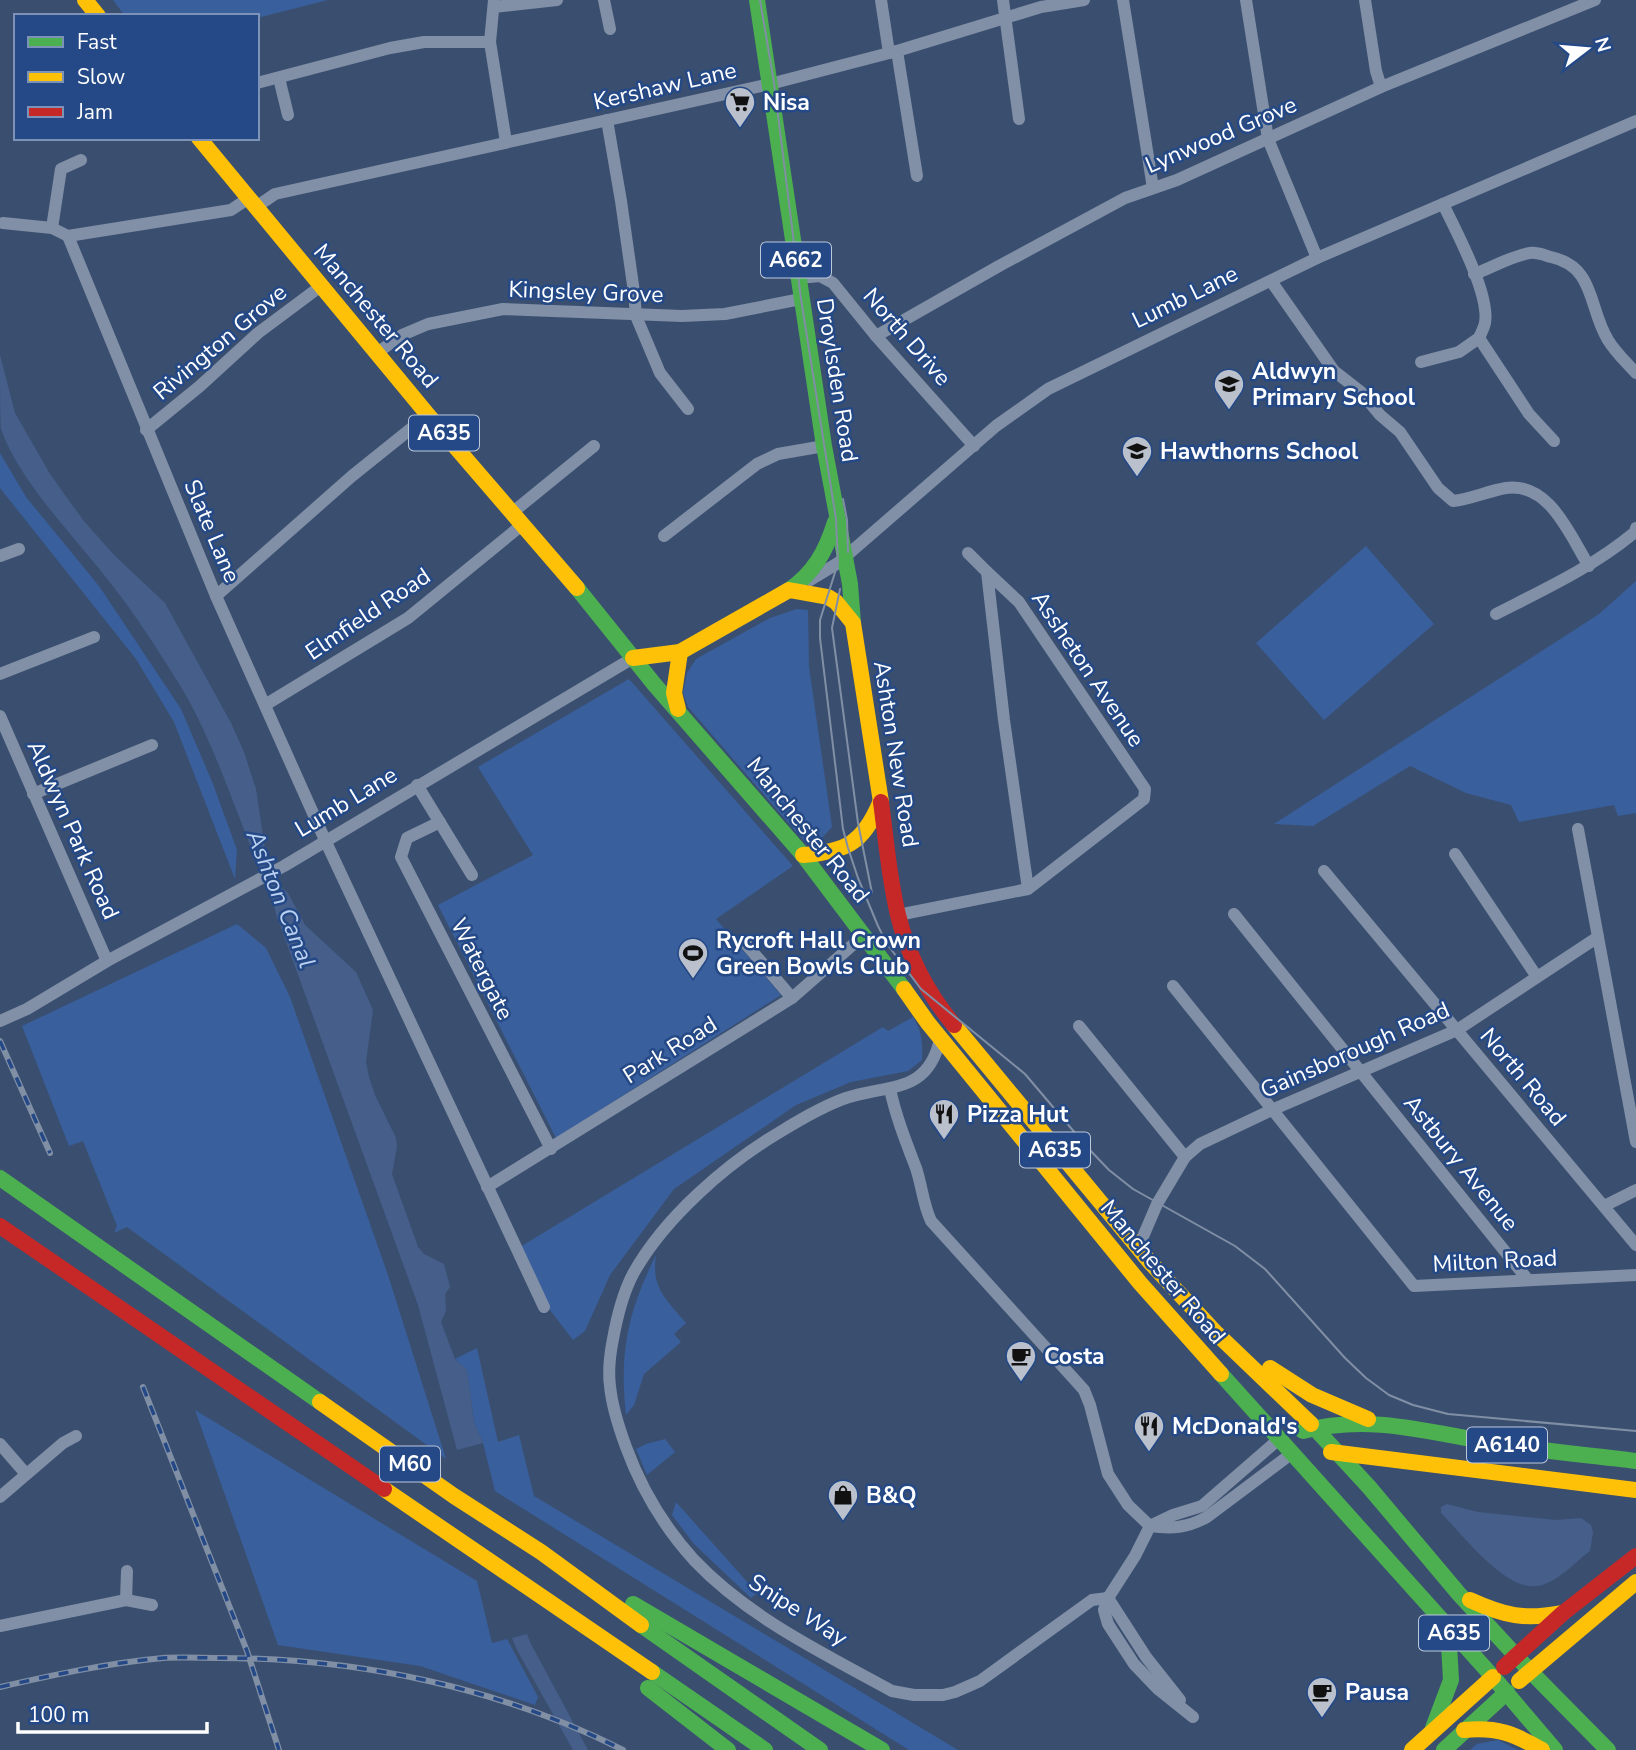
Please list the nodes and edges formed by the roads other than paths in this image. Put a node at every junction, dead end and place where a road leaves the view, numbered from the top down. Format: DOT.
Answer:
graph roads {
  1 [pos="85,0"];
  2 [pos="557,0"];
  3 [pos="604,0"];
  4 [pos="757,0"];
  5 [pos="881,0"];
  6 [pos="1003,0"];
  7 [pos="1084,0"];
  8 [pos="1123,0"];
  9 [pos="1246,0"];
  10 [pos="1366,0"];
  11 [pos="1595,0"];
  12 [pos="494,3"];
  13 [pos="96,14"];
  14 [pos="1006,17"];
  15 [pos="610,29"];
  16 [pos="490,42"];
  17 [pos="893,52"];
  18 [pos="279,78"];
  19 [pos="259,83"];
  20 [pos="770,84"];
  21 [pos="1381,87"];
  22 [pos="288,115"];
  23 [pos="1019,119"];
  24 [pos="607,120"];
  25 [pos="1636,121"];
  26 [pos="1268,139"];
  27 [pos="201,140"];
  28 [pos="506,142"];
  29 [pos="81,160"];
  30 [pos="917,176"];
  31 [pos="1153,188"];
  32 [pos="252,203"];
  33 [pos="1443,204"];
  34 [pos="4,223"];
  35 [pos="51,228"];
  36 [pos="68,236"];
  37 [pos="1317,258"];
  38 [pos="1474,274"];
  39 [pos="798,278"];
  40 [pos="1271,281"];
  41 [pos="321,286"];
  42 [pos="801,299"];
  43 [pos="636,316"];
  44 [pos="876,336"];
  45 [pos="1479,338"];
  46 [pos="377,353"];
  47 [pos="1421,362"];
  48 [pos="1636,373"];
  49 [pos="688,409"];
  50 [pos="428,415"];
  51 [pos="146,430"];
  52 [pos="1554,442"];
  53 [pos="594,446"];
  54 [pos="824,446"];
  55 [pos="974,446"];
  56 [pos="518,518"];
  57 [pos="836,519"];
  58 [pos="1636,528"];
  59 [pos="664,536"];
  60 [pos="19,549"];
  61 [pos="968,553"];
  62 [pos="0,556"];
  63 [pos="844,558"];
  64 [pos="1589,566"];
  65 [pos="988,572"];
  66 [pos="793,587"];
  67 [pos="216,596"];
  68 [pos="1496,614"];
  69 [pos="853,623"];
  70 [pos="94,637"];
  71 [pos="680,652"];
  72 [pos="633,658"];
  73 [pos="0,674"];
  74 [pos="265,705"];
  75 [pos="678,709"];
  76 [pos="0,716"];
  77 [pos="152,745"];
  78 [pos="417,785"];
  79 [pos="33,794"];
  80 [pos="880,803"];
  81 [pos="440,822"];
  82 [pos="1578,830"];
  83 [pos="325,839"];
  84 [pos="1455,853"];
  85 [pos="803,855"];
  86 [pos="1324,871"];
  87 [pos="472,875"];
  88 [pos="1027,889"];
  89 [pos="1234,914"];
  90 [pos="881,925"];
  91 [pos="1598,937"];
  92 [pos="746,944"];
  93 [pos="912,954"];
  94 [pos="107,961"];
  95 [pos="1537,977"];
  96 [pos="1173,986"];
  97 [pos="792,998"];
  98 [pos="0,1021"];
  99 [pos="1079,1026"];
  100 [pos="1457,1030"];
  101 [pos="940,1038"];
  102 [pos="1361,1072"];
  103 [pos="890,1089"];
  104 [pos="1274,1109"];
  105 [pos="1636,1142"];
  106 [pos="551,1149"];
  107 [pos="1185,1157"];
  108 [pos="0,1178"];
  109 [pos="487,1187"];
  110 [pos="1636,1190"];
  111 [pos="1604,1206"];
  112 [pos="1104,1209"];
  113 [pos="1150,1217"];
  114 [pos="0,1226"];
  115 [pos="1636,1245"];
  116 [pos="1140,1251"];
  117 [pos="1636,1275"];
  118 [pos="1528,1280"];
  119 [pos="544,1307"];
  120 [pos="1214,1332"];
  121 [pos="1379,1423"];
  122 [pos="1313,1428"];
  123 [pos="76,1436"];
  124 [pos="1285,1437"];
  125 [pos="0,1444"];
  126 [pos="1336,1452"];
  127 [pos="1291,1454"];
  128 [pos="1636,1461"];
  129 [pos="26,1474"];
  130 [pos="1636,1490"];
  131 [pos="0,1497"];
  132 [pos="1150,1526"];
  133 [pos="475,1550"];
  134 [pos="541,1552"];
  135 [pos="1636,1556"];
  136 [pos="127,1571"];
  137 [pos="1636,1582"];
  138 [pos="1459,1594"];
  139 [pos="1108,1598"];
  140 [pos="126,1600"];
  141 [pos="152,1605"];
  142 [pos="1563,1613"];
  143 [pos="0,1626"];
  144 [pos="1448,1627"];
  145 [pos="1516,1656"];
  146 [pos="1530,1671"];
  147 [pos="1493,1676"];
  148 [pos="1507,1692"];
  149 [pos="1432,1730"];
  150 [pos="1464,1730"];
  151 [pos="728,1750"];
  152 [pos="765,1750"];
  153 [pos="820,1750"];
  154 [pos="882,1750"];
  155 [pos="1412,1750"];
  156 [pos="1444,1750"];
  157 [pos="1542,1750"];
  158 [pos="1555,1750"];
  159 [pos="1608,1750"];
  1 -- 13 [label="main road"];
  2 -- 12 [label="street"];
  3 -- 15 [label="street"];
  4 -- 20 [label="main road, Droylsden Road / A662"];
  5 -- 17 [label="street"];
  6 -- 14 [label="street"];
  7 -- 14 [label="street, Kershaw Lane"];
  8 -- 31 [label="street"];
  9 -- 26 [label="street"];
  10 -- 21 [label="street"];
  11 -- 21 [label="street, Lynwood Grove"];
  12 -- 16 [label="street"];
  14 -- 17 [label="street, Kershaw Lane"];
  14 -- 23 [label="street"];
  16 -- 18 [label="street"];
  16 -- 28 [label="street"];
  17 -- 20 [label="street, Kershaw Lane"];
  17 -- 30 [label="street"];
  18 -- 19 [label="street"];
  18 -- 22 [label="street"];
  20 -- 24 [label="street, Kershaw Lane"];
  20 -- 39 [label="main road, Droylsden Road / A662"];
  21 -- 26 [label="street, Lynwood Grove"];
  24 -- 28 [label="street, Kershaw Lane"];
  24 -- 43 [label="street"];
  25 -- 33 [label="street, Lumb Lane"];
  26 -- 31 [label="street, Lynwood Grove"];
  26 -- 37 [label="street"];
  27 -- 32 [label="main road, Manchester Road / A635"];
  28 -- 32 [label="street, Kershaw Lane"];
  29 -- 35 [label="street"];
  31 -- 44 [label="street, Lynwood Grove"];
  32 -- 36 [label="street, Kershaw Lane"];
  32 -- 41 [label="main road, Manchester Road / A635"];
  33 -- 37 [label="street, Lumb Lane"];
  33 -- 38 [label="street"];
  34 -- 35 [label="street"];
  35 -- 36 [label="street"];
  36 -- 51 [label="street, Slate Lane"];
  37 -- 40 [label="street, Lumb Lane"];
  38 -- 45 [label="street"];
  38 -- 48 [label="street"];
  39 -- 42 [label="main road, Droylsden Road / A662"];
  39 -- 44 [label="street, North Drive"];
  40 -- 55 [label="street, Lumb Lane"];
  40 -- 64 [label="street"];
  41 -- 46 [label="main road, Manchester Road / A635"];
  41 -- 51 [label="street, Rivington Grove"];
  42 -- 43 [label="street, Kingsley Grove"];
  42 -- 54 [label="main road, Droylsden Road / A662"];
  43 -- 46 [label="street, Kingsley Grove"];
  43 -- 49 [label="street"];
  44 -- 55 [label="street, North Drive"];
  45 -- 47 [label="street"];
  45 -- 52 [label="street"];
  46 -- 50 [label="main road, Manchester Road / A635"];
  50 -- 56 [label="main road, Manchester Road / A635"];
  50 -- 67 [label="street"];
  51 -- 67 [label="street, Slate Lane"];
  53 -- 56 [label="street, Elmfield Road"];
  54 -- 57 [label="main road, Droylsden Road / A662"];
  54 -- 59 [label="street"];
  55 -- 63 [label="street, Lumb Lane"];
  56 -- 72 [label="main road, Manchester Road / A635"];
  56 -- 74 [label="street, Elmfield Road"];
  57 -- 63 [label="main road, Droylsden Road / A662"];
  57 -- 66 [label="main road, Lumb Lane"];
  58 -- 64 [label="street"];
  60 -- 62 [label="street"];
  61 -- 65 [label="street, Assheton Avenue"];
  63 -- 66 [label="street, Lumb Lane"];
  63 -- 69 [label="main road, Ashton New Road / A635"];
  64 -- 68 [label="street"];
  65 -- 88 [label="street"];
  65 -- 88 [label="street, Assheton Avenue"];
  66 -- 69 [label="main road"];
  66 -- 71 [label="main road, Lumb Lane"];
  67 -- 74 [label="street, Slate Lane"];
  69 -- 80 [label="main road, Ashton New Road / A635"];
  70 -- 73 [label="street"];
  71 -- 72 [label="main road, Lumb Lane"];
  71 -- 75 [label="main road"];
  72 -- 75 [label="main road, Manchester Road / A635"];
  72 -- 78 [label="street, Lumb Lane"];
  74 -- 83 [label="street, Slate Lane"];
  75 -- 85 [label="main road, Manchester Road / A635"];
  76 -- 79 [label="street, Aldwyn Park Road"];
  77 -- 79 [label="street"];
  78 -- 81 [label="street"];
  78 -- 83 [label="street, Lumb Lane"];
  79 -- 94 [label="street, Aldwyn Park Road"];
  80 -- 85 [label="main road"];
  80 -- 90 [label="main road, Ashton New Road / A635"];
  81 -- 87 [label="street"];
  81 -- 106 [label="street, Watergate"];
  82 -- 91 [label="street"];
  83 -- 94 [label="street, Lumb Lane"];
  83 -- 109 [label="street"];
  84 -- 95 [label="street"];
  85 -- 90 [label="main road, Manchester Road / A635"];
  86 -- 100 [label="street, North Road"];
  88 -- 90 [label="street, Assheton Avenue"];
  89 -- 102 [label="street, Astbury Avenue"];
  90 -- 93 [label="main road, Ashton New Road / A635"];
  90 -- 97 [label="street, Park Road"];
  90 -- 101 [label="main road, Manchester Road / A635"];
  91 -- 95 [label="street, Gainsborough Road"];
  91 -- 105 [label="street"];
  92 -- 97 [label="street"];
  93 -- 112 [label="main road, Manchester Road / A635"];
  94 -- 98 [label="street, Lumb Lane"];
  95 -- 100 [label="street, Gainsborough Road"];
  96 -- 104 [label="street"];
  97 -- 106 [label="street, Park Road"];
  99 -- 107 [label="street"];
  100 -- 102 [label="street, Gainsborough Road"];
  100 -- 111 [label="street, North Road"];
  101 -- 103 [label="street, Snipe Way"];
  101 -- 124 [label="main road, Manchester Road / A635"];
  102 -- 104 [label="street, Gainsborough Road"];
  102 -- 118 [label="street, Astbury Avenue"];
  103 -- 132 [label="street"];
  103 -- 139 [label="street, Snipe Way"];
  104 -- 107 [label="street, Gainsborough Road"];
  104 -- 118 [label="street, Milton Road"];
  106 -- 109 [label="street, Park Road"];
  107 -- 113 [label="street, Gainsborough Road"];
  108 -- 134 [label="main road, M60"];
  109 -- 119 [label="street"];
  110 -- 111 [label="street"];
  111 -- 115 [label="street, North Road"];
  112 -- 113 [label="street"];
  112 -- 116 [label="main road, Manchester Road / A635"];
  113 -- 116 [label="street, Gainsborough Road"];
  114 -- 133 [label="main road, M60"];
  116 -- 120 [label="main road, Manchester Road / A635"];
  117 -- 118 [label="street, Milton Road"];
  120 -- 121 [label="main road"];
  120 -- 122 [label="main road, Manchester Road / A635"];
  120 -- 124 [label="main road"];
  121 -- 122 [label="main road, A6140"];
  121 -- 128 [label="main road, A6140"];
  122 -- 124 [label="main road, A6140"];
  122 -- 126 [label="main road, Manchester Road / A635"];
  123 -- 129 [label="street"];
  124 -- 127 [label="main road, Manchester Road / A635"];
  124 -- 132 [label="street"];
  125 -- 129 [label="street"];
  126 -- 127 [label="main road, A6140"];
  126 -- 130 [label="main road, A6140"];
  126 -- 138 [label="main road, Manchester Road / A635"];
  127 -- 132 [label="street"];
  127 -- 144 [label="main road, Manchester Road / A635"];
  129 -- 131 [label="street"];
  132 -- 139 [label="street"];
  133 -- 151 [label="main road, M60"];
  133 -- 152 [label="main road, M60"];
  134 -- 153 [label="main road, M60"];
  134 -- 154 [label="main road, M60"];
  135 -- 142 [label="main road"];
  136 -- 140 [label="street"];
  137 -- 146 [label="main road"];
  138 -- 142 [label="main road"];
  138 -- 145 [label="main road, Manchester Road / A635"];
  139 -- 139 [label="street"];
  140 -- 141 [label="street"];
  140 -- 143 [label="street"];
  142 -- 145 [label="main road"];
  144 -- 147 [label="main road, Manchester Road / A635"];
  144 -- 149 [label="main road"];
  145 -- 146 [label="main road, Manchester Road / A635"];
  145 -- 147 [label="main road"];
  146 -- 148 [label="main road"];
  146 -- 159 [label="main road, Manchester Road / A635"];
  147 -- 148 [label="main road, A635"];
  147 -- 149 [label="main road"];
  148 -- 150 [label="main road"];
  148 -- 158 [label="main road, A635"];
  149 -- 155 [label="main road"];
  150 -- 156 [label="main road"];
  150 -- 157 [label="main road"];
}
